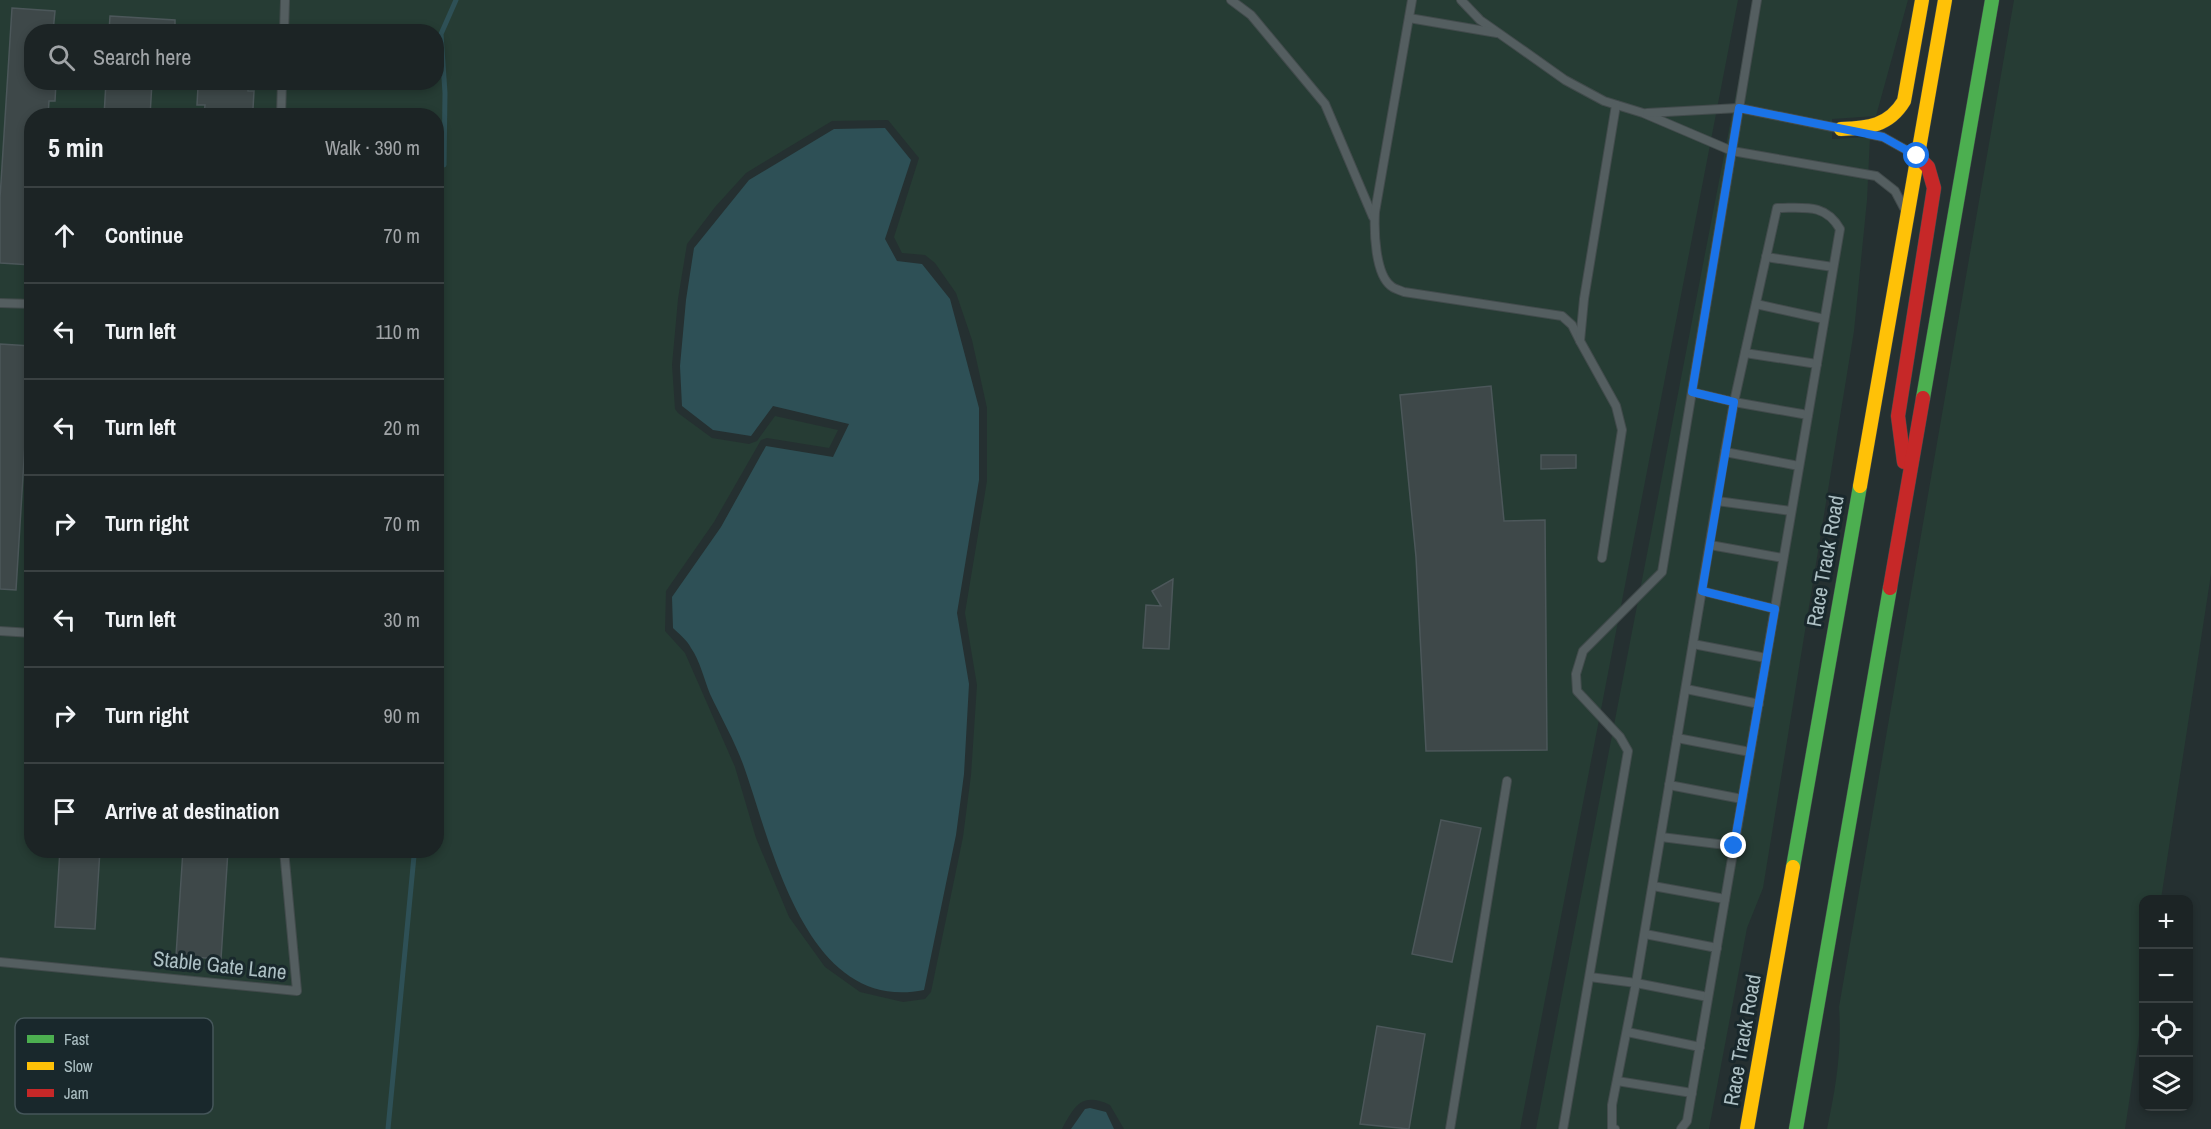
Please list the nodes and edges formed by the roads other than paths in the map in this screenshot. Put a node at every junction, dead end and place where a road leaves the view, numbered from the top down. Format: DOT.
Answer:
graph roads {
  1 [pos="285,0"];
  2 [pos="1231,0"];
  3 [pos="1412,0"];
  4 [pos="1461,0"];
  5 [pos="1757,0"];
  6 [pos="1922,0"];
  7 [pos="1945,0"];
  8 [pos="1992,0"];
  9 [pos="1409,18"];
  10 [pos="284,24"];
  11 [pos="1500,34"];
  12 [pos="282,90"];
  13 [pos="1616,105"];
  14 [pos="281,108"];
  15 [pos="1739,108"];
  16 [pos="1643,113"];
  17 [pos="1841,129"];
  18 [pos="1732,152"];
  19 [pos="1917,156"];
  20 [pos="1907,214"];
  21 [pos="1375,220"];
  22 [pos="1766,257"];
  23 [pos="1833,267"];
  24 [pos="0,303"];
  25 [pos="24,304"];
  26 [pos="1756,304"];
  27 [pos="1824,319"];
  28 [pos="1580,341"];
  29 [pos="1745,353"];
  30 [pos="1817,364"];
  31 [pos="1692,392"];
  32 [pos="1734,402"];
  33 [pos="1808,415"];
  34 [pos="1725,452"];
  35 [pos="1799,466"];
  36 [pos="1907,484"];
  37 [pos="1717,501"];
  38 [pos="1791,511"];
  39 [pos="1710,544"];
  40 [pos="1602,558"];
  41 [pos="1783,558"];
  42 [pos="1702,591"];
  43 [pos="1775,609"];
  44 [pos="0,631"];
  45 [pos="24,632"];
  46 [pos="1693,644"];
  47 [pos="1766,658"];
  48 [pos="1686,689"];
  49 [pos="1758,704"];
  50 [pos="1677,738"];
  51 [pos="1750,752"];
  52 [pos="1507,781"];
  53 [pos="1670,785"];
  54 [pos="1742,799"];
  55 [pos="1661,837"];
  56 [pos="1734,846"];
  57 [pos="285,858"];
  58 [pos="1653,886"];
  59 [pos="1725,899"];
  60 [pos="1645,934"];
  61 [pos="1717,948"];
  62 [pos="0,962"];
  63 [pos="1590,977"];
  64 [pos="1636,983"];
  65 [pos="1708,997"];
  66 [pos="1627,1032"];
  67 [pos="1700,1047"];
  68 [pos="1617,1081"];
  69 [pos="1692,1093"];
  70 [pos="1450,1129"];
  71 [pos="1563,1129"];
  72 [pos="1615,1129"];
  73 [pos="1681,1129"];
  74 [pos="1747,1129"];
  75 [pos="1796,1129"];
  1 -- 10 [label="lane"];
  2 -- 21 [label="lane"];
  3 -- 9 [label="lane"];
  4 -- 11 [label="lane"];
  5 -- 15 [label="lane"];
  6 -- 17 [label="main road"];
  7 -- 19 [label="main road, Race Track Road"];
  8 -- 36 [label="main road"];
  9 -- 11 [label="lane"];
  9 -- 21 [label="lane"];
  11 -- 13 [label="lane"];
  12 -- 14 [label="lane"];
  13 -- 16 [label="lane"];
  13 -- 28 [label="lane"];
  15 -- 16 [label="lane"];
  15 -- 17 [label="lane"];
  15 -- 18 [label="lane"];
  16 -- 18 [label="lane"];
  17 -- 19 [label="lane"];
  18 -- 20 [label="lane"];
  18 -- 31 [label="lane"];
  19 -- 20 [label="main road, Race Track Road"];
  19 -- 36 [label="main road"];
  20 -- 74 [label="main road, Race Track Road"];
  21 -- 28 [label="lane"];
  22 -- 23 [label="lane"];
  22 -- 23 [label="lane"];
  22 -- 26 [label="lane"];
  23 -- 27 [label="lane"];
  24 -- 25 [label="lane"];
  26 -- 27 [label="lane"];
  26 -- 29 [label="lane"];
  27 -- 30 [label="lane"];
  28 -- 40 [label="lane"];
  29 -- 30 [label="lane"];
  29 -- 32 [label="lane"];
  30 -- 33 [label="lane"];
  31 -- 32 [label="lane"];
  31 -- 63 [label="lane"];
  32 -- 33 [label="lane"];
  32 -- 34 [label="lane"];
  33 -- 35 [label="lane"];
  34 -- 35 [label="lane"];
  34 -- 37 [label="lane"];
  35 -- 38 [label="lane"];
  36 -- 75 [label="main road"];
  37 -- 38 [label="lane"];
  37 -- 39 [label="lane"];
  38 -- 41 [label="lane"];
  39 -- 41 [label="lane"];
  39 -- 42 [label="lane"];
  41 -- 43 [label="lane"];
  42 -- 43 [label="lane"];
  42 -- 46 [label="lane"];
  43 -- 47 [label="lane"];
  44 -- 45 [label="lane"];
  46 -- 47 [label="lane"];
  46 -- 48 [label="lane"];
  47 -- 49 [label="lane"];
  48 -- 49 [label="lane"];
  48 -- 50 [label="lane"];
  49 -- 51 [label="lane"];
  50 -- 51 [label="lane"];
  50 -- 53 [label="lane"];
  51 -- 54 [label="lane"];
  52 -- 70 [label="lane"];
  53 -- 54 [label="lane"];
  53 -- 55 [label="lane"];
  54 -- 56 [label="lane"];
  55 -- 56 [label="lane"];
  55 -- 58 [label="lane"];
  56 -- 59 [label="lane"];
  57 -- 62 [label="lane, Stable Gate Lane"];
  58 -- 59 [label="lane"];
  58 -- 60 [label="lane"];
  59 -- 61 [label="lane"];
  60 -- 61 [label="lane"];
  60 -- 64 [label="lane"];
  61 -- 65 [label="lane"];
  63 -- 64 [label="lane"];
  63 -- 71 [label="lane"];
  64 -- 65 [label="lane"];
  64 -- 66 [label="lane"];
  65 -- 67 [label="lane"];
  66 -- 67 [label="lane"];
  66 -- 68 [label="lane"];
  67 -- 69 [label="lane"];
  68 -- 69 [label="lane"];
  68 -- 72 [label="lane"];
  69 -- 73 [label="lane"];
}
